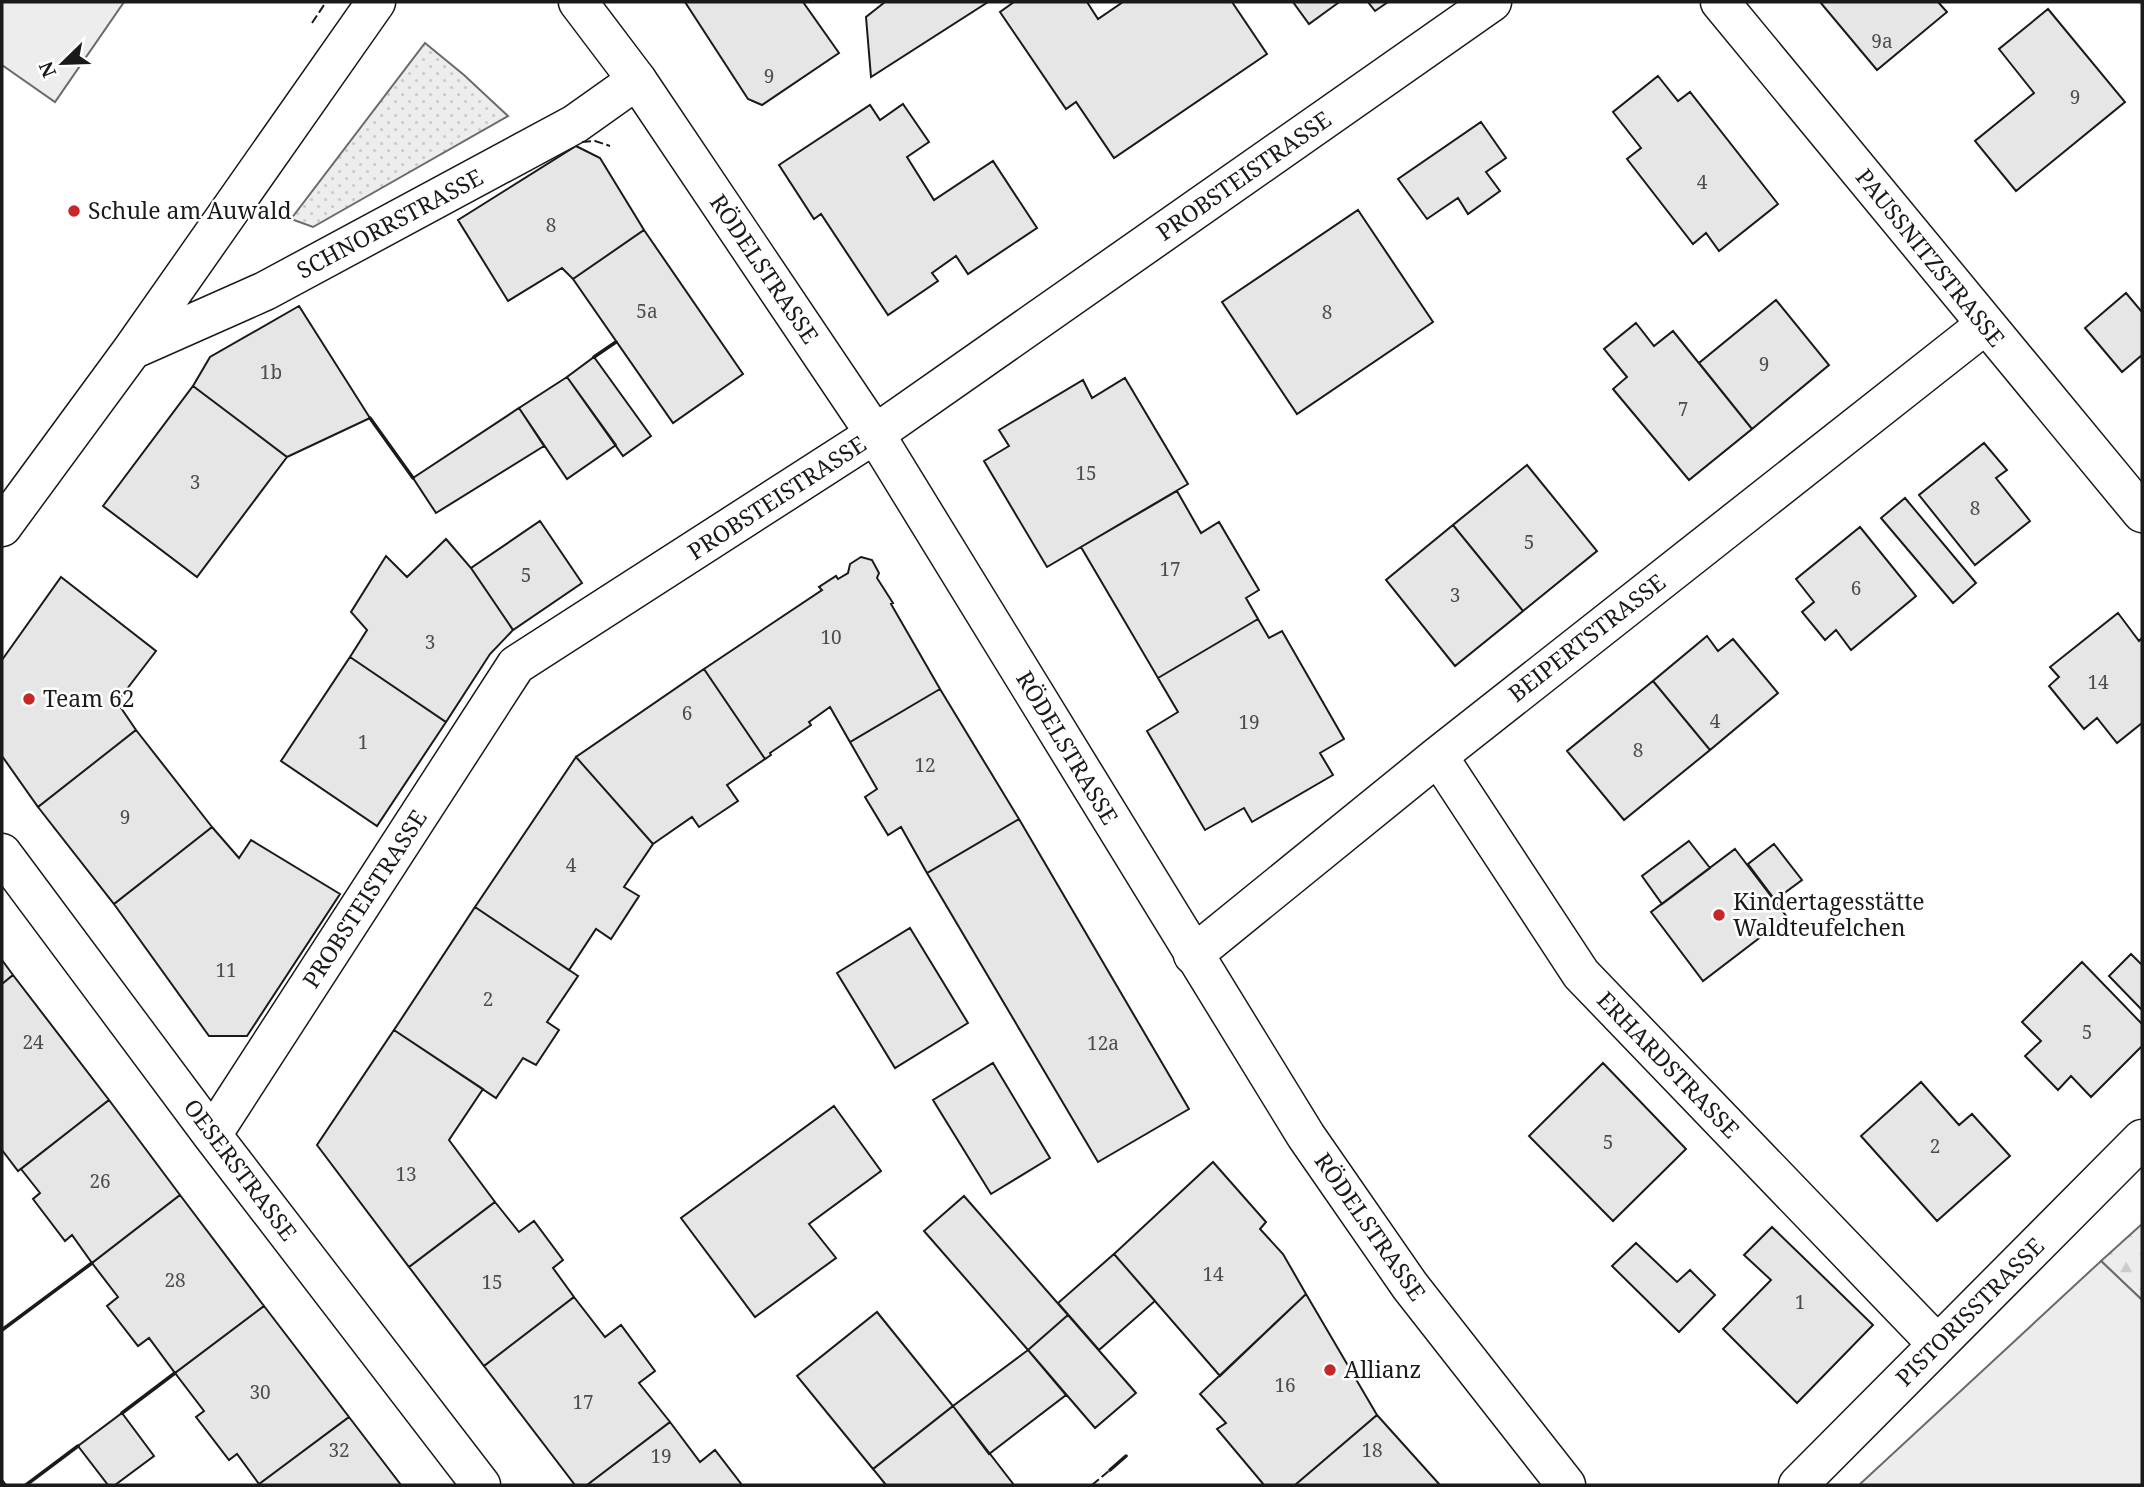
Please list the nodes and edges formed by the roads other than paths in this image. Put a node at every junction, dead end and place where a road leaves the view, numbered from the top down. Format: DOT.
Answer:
graph roads {
  1 [pos="376,2"];
  2 [pos="579,2"];
  3 [pos="1492,2"];
  4 [pos="1720,2"];
  5 [pos="636,80"];
  6 [pos="1985,325"];
  7 [pos="132,349"];
  8 [pos="875,434"];
  9 [pos="2142,513"];
  10 [pos="2,527"];
  11 [pos="1438,756"];
  12 [pos="2,853"];
  13 [pos="1193,955"];
  14 [pos="212,1136"];
  15 [pos="2142,1139"];
  16 [pos="1937,1344"];
  17 [pos="481,1485"];
  18 [pos="1566,1485"];
  19 [pos="1798,1485"];
  1 -- 7 [label="street"];
  2 -- 5 [label="street, RÖDELSTRASSE"];
  3 -- 8 [label="street, PROBSTEISTRASSE"];
  4 -- 6 [label="street, PAUSSNITZSTRASSE"];
  5 -- 7 [label="street, SCHNORRSTRASSE"];
  5 -- 8 [label="street, RÖDELSTRASSE"];
  6 -- 9 [label="street, PAUSSNITZSTRASSE"];
  6 -- 11 [label="street, BEIPERTSTRASSE"];
  7 -- 10 [label="street"];
  8 -- 13 [label="street, RÖDELSTRASSE"];
  8 -- 14 [label="street, PROBSTEISTRASSE"];
  11 -- 13 [label="street, BEIPERTSTRASSE"];
  11 -- 16 [label="street, ERHARDSTRASSE"];
  12 -- 14 [label="street, OESERSTRASSE"];
  13 -- 18 [label="street, RÖDELSTRASSE"];
  14 -- 17 [label="street, OESERSTRASSE"];
  15 -- 16 [label="street, PISTORISSTRASSE"];
  16 -- 19 [label="street, PISTORISSTRASSE"];
}
